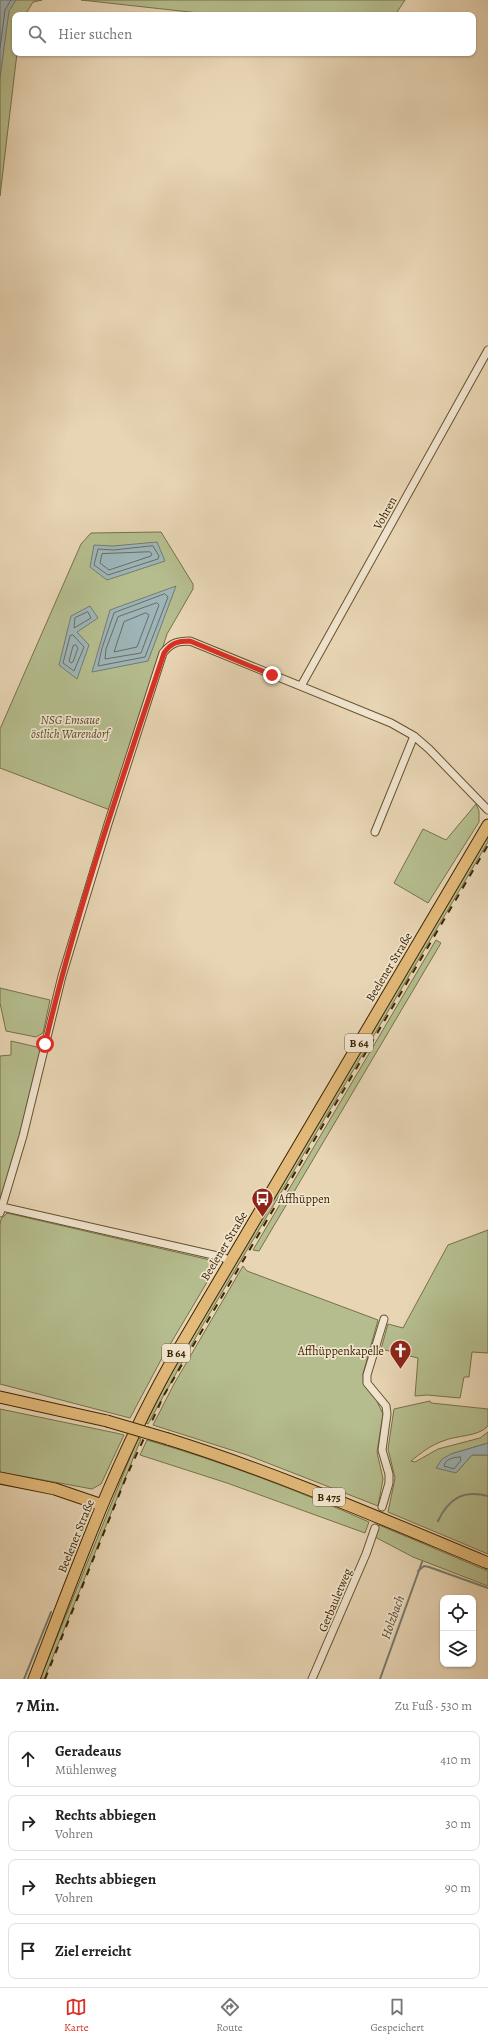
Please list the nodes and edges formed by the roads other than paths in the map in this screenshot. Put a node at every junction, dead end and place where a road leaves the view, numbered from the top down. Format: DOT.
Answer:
graph roads {
  1 [pos="488,350"];
  2 [pos="301,686"];
  3 [pos="414,736"];
  4 [pos="488,810"];
  5 [pos="488,825"];
  6 [pos="375,832"];
  7 [pos="1,1210"];
  8 [pos="230,1261"];
  9 [pos="384,1319"];
  10 [pos="0,1397"];
  11 [pos="0,1478"];
  12 [pos="102,1504"];
  13 [pos="382,1507"];
  14 [pos="375,1528"];
  15 [pos="488,1563"];
  16 [pos="34,1679"];
  17 [pos="312,1679"];
  1 -- 2 [label="street, Vohren"];
  2 -- 3 [label="street"];
  2 -- 7 [label="street"];
  3 -- 4 [label="street"];
  3 -- 6 [label="street"];
  5 -- 8 [label="main road, Beelener Straße / B 64"];
  7 -- 8 [label="street"];
  8 -- 12 [label="main road, Beelener Straße / B 64"];
  9 -- 13 [label="street"];
  10 -- 15 [label="main road, B 475, bridge"];
  11 -- 12 [label="main road"];
  12 -- 16 [label="main road, Beelener Straße / B 64"];
  14 -- 17 [label="street, Gerbauletweg"];
}
